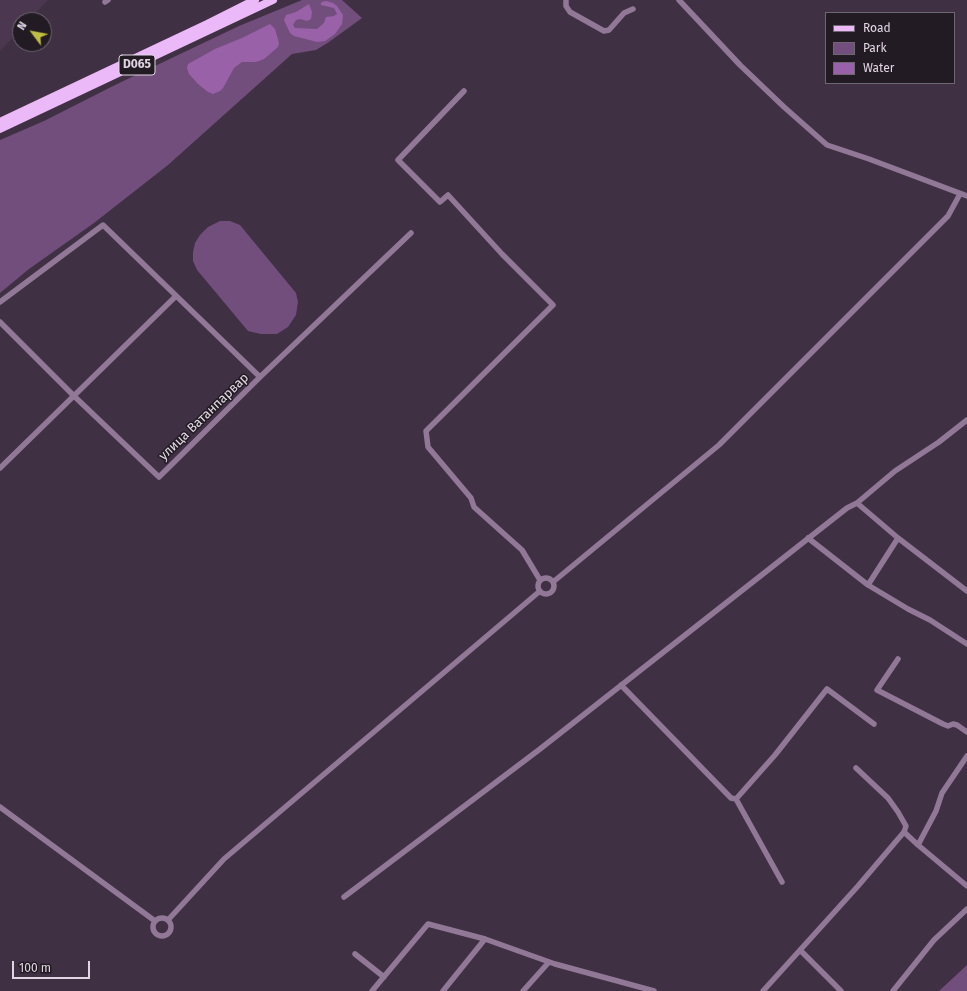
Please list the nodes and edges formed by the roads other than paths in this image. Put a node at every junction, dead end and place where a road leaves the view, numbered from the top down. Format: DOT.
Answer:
graph roads {
  1 [pos="255,0"];
  2 [pos="273,0"];
  3 [pos="566,0"];
  4 [pos="679,0"];
  5 [pos="633,9"];
  6 [pos="464,91"];
  7 [pos="0,122"];
  8 [pos="0,129"];
  9 [pos="960,194"];
  10 [pos="967,196"];
  11 [pos="412,233"];
  12 [pos="176,296"];
  13 [pos="0,302"];
  14 [pos="0,322"];
  15 [pos="260,377"];
  16 [pos="74,396"];
  17 [pos="967,420"];
  18 [pos="0,468"];
  19 [pos="857,503"];
  20 [pos="808,538"];
  21 [pos="898,538"];
  22 [pos="540,580"];
  23 [pos="553,582"];
  24 [pos="868,585"];
  25 [pos="540,591"];
  26 [pos="967,592"];
  27 [pos="967,644"];
  28 [pos="898,659"];
  29 [pos="621,685"];
  30 [pos="874,724"];
  31 [pos="967,732"];
  32 [pos="967,756"];
  33 [pos="856,768"];
  34 [pos="736,799"];
  35 [pos="0,807"];
  36 [pos="904,832"];
  37 [pos="918,846"];
  38 [pos="782,882"];
  39 [pos="967,886"];
  40 [pos="344,898"];
  41 [pos="967,909"];
  42 [pos="168,920"];
  43 [pos="155,921"];
  44 [pos="485,939"];
  45 [pos="800,950"];
  46 [pos="356,954"];
  47 [pos="549,962"];
  48 [pos="384,977"];
  49 [pos="372,991"];
  50 [pos="443,991"];
  51 [pos="522,991"];
  52 [pos="654,991"];
  53 [pos="763,991"];
  54 [pos="841,991"];
  55 [pos="892,991"];
  1 -- 7 [label="main road, D065"];
  2 -- 8 [label="main road, D065"];
  3 -- 5 [label="street"];
  4 -- 9 [label="street"];
  6 -- 22 [label="street"];
  9 -- 10 [label="street"];
  9 -- 23 [label="street"];
  11 -- 15 [label="street"];
  12 -- 13 [label="street, улица Ватанпарвар"];
  12 -- 15 [label="street, улица Ватанпарвар"];
  12 -- 16 [label="street"];
  14 -- 16 [label="street, улица Ватанпарвар"];
  15 -- 16 [label="street, улица Ватанпарвар"];
  16 -- 18 [label="street"];
  17 -- 19 [label="street"];
  19 -- 20 [label="street"];
  19 -- 21 [label="street"];
  20 -- 24 [label="street"];
  20 -- 29 [label="street"];
  21 -- 24 [label="street"];
  21 -- 26 [label="street"];
  22 -- 23 [label="street"];
  22 -- 25 [label="street"];
  23 -- 25 [label="street"];
  24 -- 27 [label="street"];
  25 -- 42 [label="street"];
  28 -- 31 [label="street"];
  29 -- 34 [label="street"];
  29 -- 40 [label="street"];
  30 -- 34 [label="street"];
  32 -- 37 [label="street"];
  33 -- 36 [label="street"];
  34 -- 38 [label="street"];
  35 -- 43 [label="street"];
  36 -- 37 [label="street"];
  36 -- 45 [label="street"];
  37 -- 39 [label="street"];
  41 -- 55 [label="street"];
  42 -- 43 [label="street"];
  42 -- 43 [label="street"];
  44 -- 47 [label="street"];
  44 -- 48 [label="street"];
  44 -- 50 [label="street"];
  45 -- 53 [label="street"];
  45 -- 54 [label="street"];
  46 -- 48 [label="street"];
  47 -- 51 [label="street"];
  47 -- 52 [label="street"];
  48 -- 49 [label="street"];
}
